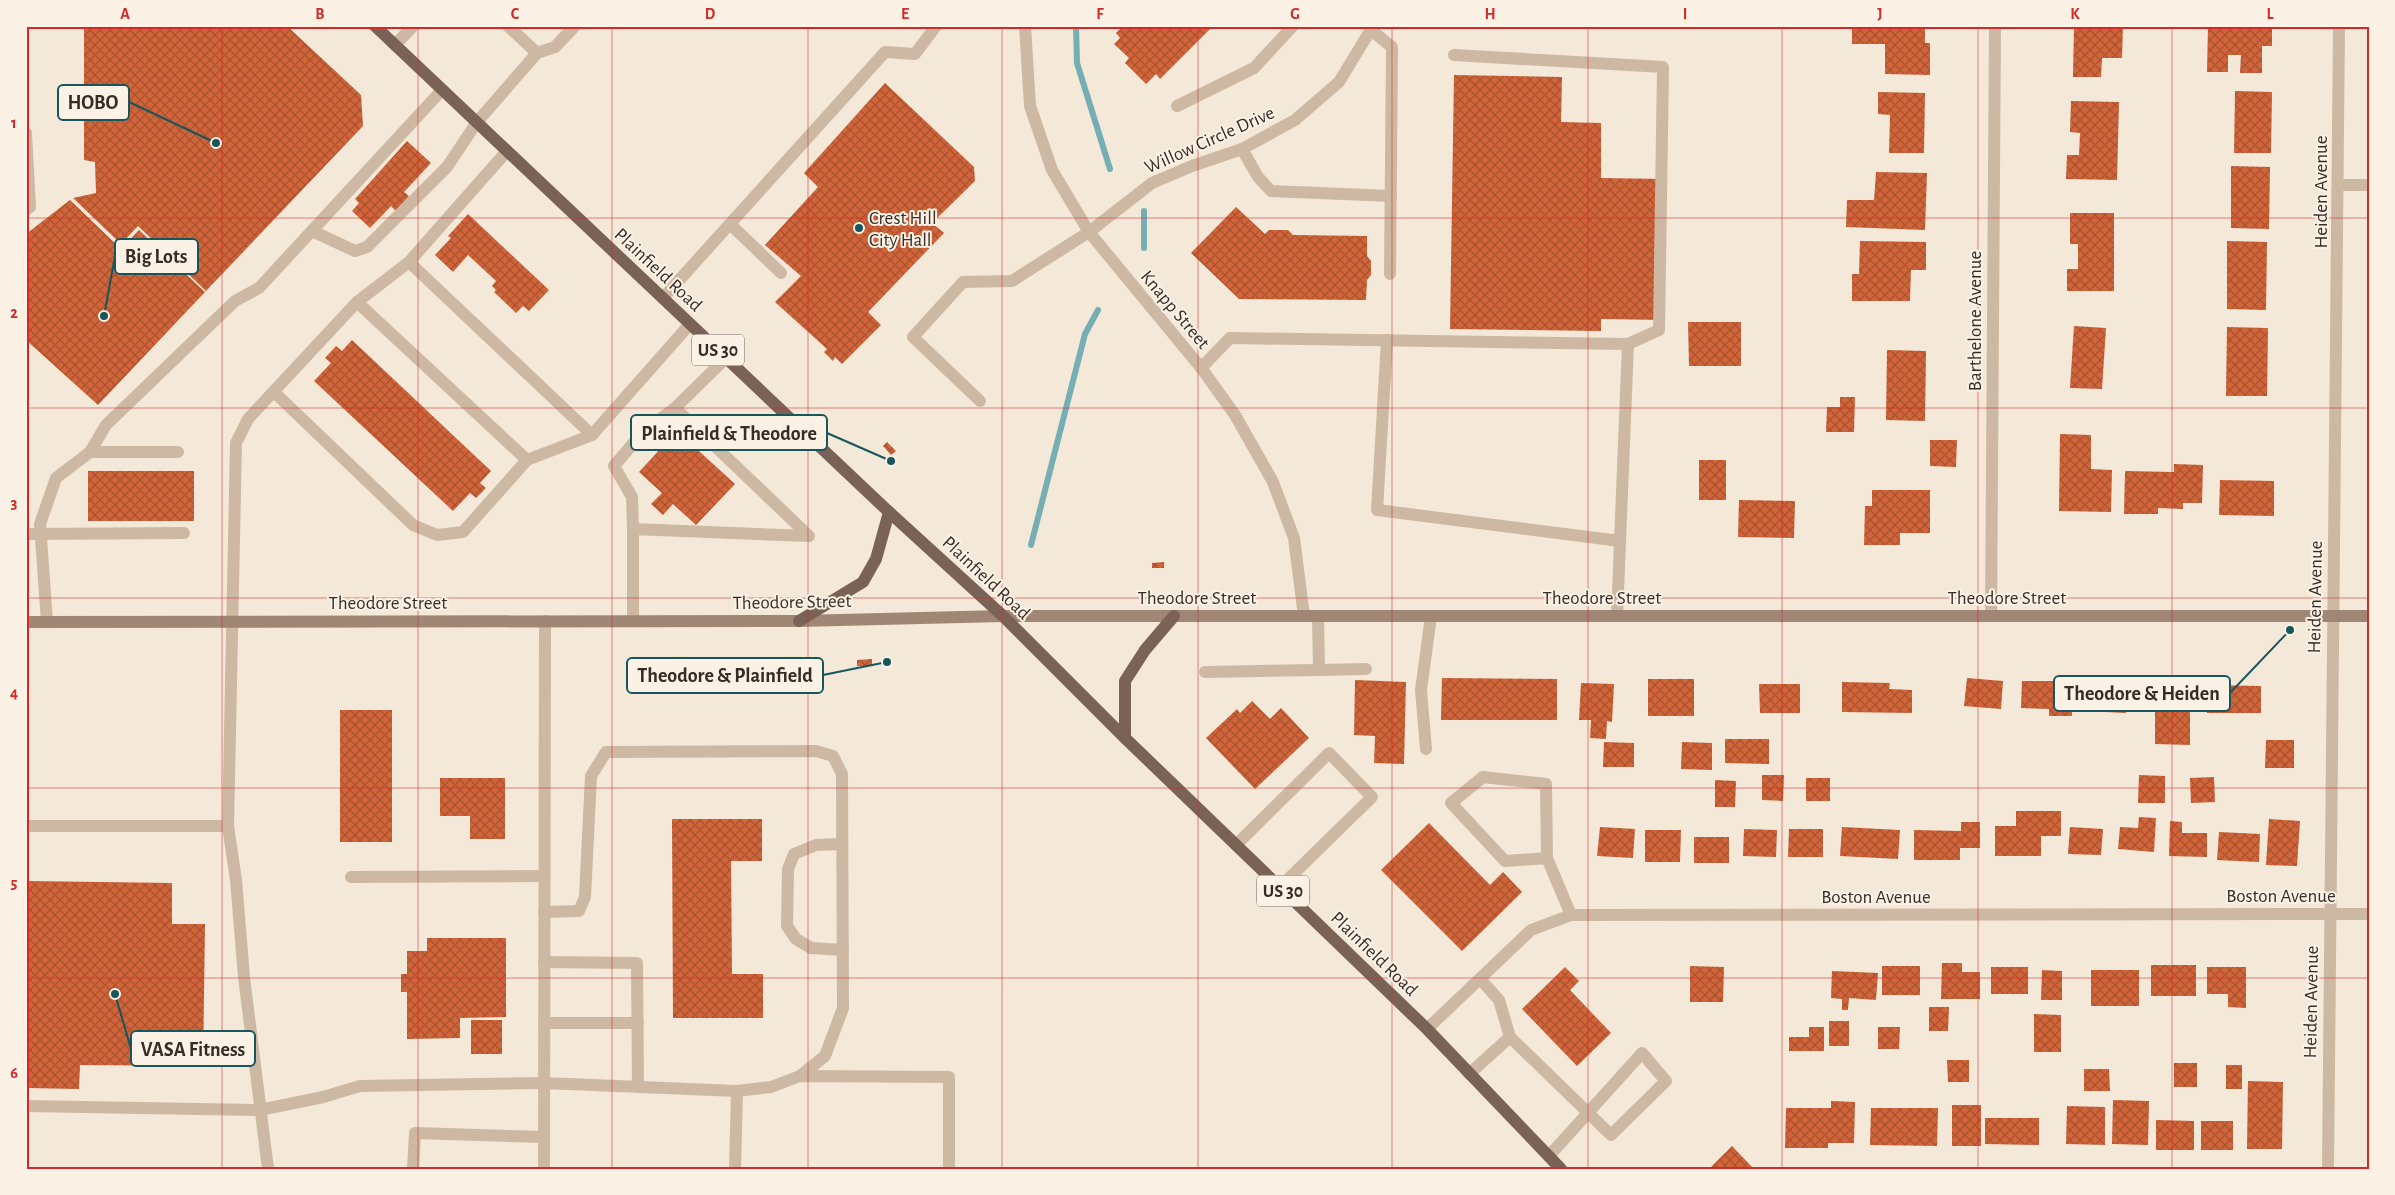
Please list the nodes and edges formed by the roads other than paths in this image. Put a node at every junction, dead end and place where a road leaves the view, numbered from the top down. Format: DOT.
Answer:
graph roads {
  1 [pos="375,26"];
  2 [pos="412,26"];
  3 [pos="508,26"];
  4 [pos="575,26"];
  5 [pos="936,26"];
  6 [pos="1025,26"];
  7 [pos="1293,26"];
  8 [pos="1995,26"];
  9 [pos="2339,26"];
  10 [pos="1372,28"];
  11 [pos="395,45"];
  12 [pos="537,53"];
  13 [pos="1454,56"];
  14 [pos="442,90"];
  15 [pos="1176,106"];
  16 [pos="477,122"];
  17 [pos="26,133"];
  18 [pos="1242,149"];
  19 [pos="507,151"];
  20 [pos="2339,184"];
  21 [pos="2369,185"];
  22 [pos="1391,196"];
  23 [pos="26,210"];
  24 [pos="730,224"];
  25 [pos="312,231"];
  26 [pos="1089,232"];
  27 [pos="409,262"];
  28 [pos="781,274"];
  29 [pos="1390,274"];
  30 [pos="663,298"];
  31 [pos="358,302"];
  32 [pos="690,324"];
  33 [pos="1387,340"];
  34 [pos="1628,344"];
  35 [pos="726,358"];
  36 [pos="1201,368"];
  37 [pos="274,392"];
  38 [pos="980,401"];
  39 [pos="675,408"];
  40 [pos="592,435"];
  41 [pos="90,452"];
  42 [pos="178,452"];
  43 [pos="527,460"];
  44 [pos="889,512"];
  45 [pos="633,529"];
  46 [pos="184,533"];
  47 [pos="26,534"];
  48 [pos="41,534"];
  49 [pos="1620,542"];
  50 [pos="1003,616"];
  51 [pos="1174,616"];
  52 [pos="1304,616"];
  53 [pos="1318,616"];
  54 [pos="1431,616"];
  55 [pos="1617,616"];
  56 [pos="1991,616"];
  57 [pos="2333,616"];
  58 [pos="2369,616"];
  59 [pos="233,621"];
  60 [pos="545,621"];
  61 [pos="633,621"];
  62 [pos="799,621"];
  63 [pos="26,622"];
  64 [pos="47,622"];
  65 [pos="1366,669"];
  66 [pos="1319,670"];
  67 [pos="1205,672"];
  68 [pos="1126,738"];
  69 [pos="1426,749"];
  70 [pos="26,826"];
  71 [pos="228,826"];
  72 [pos="842,844"];
  73 [pos="1236,845"];
  74 [pos="1546,858"];
  75 [pos="544,876"];
  76 [pos="350,877"];
  77 [pos="1280,887"];
  78 [pos="544,912"];
  79 [pos="2330,914"];
  80 [pos="2369,914"];
  81 [pos="1571,915"];
  82 [pos="843,950"];
  83 [pos="544,962"];
  84 [pos="1480,979"];
  85 [pos="544,1023"];
  86 [pos="638,1023"];
  87 [pos="1427,1030"];
  88 [pos="1510,1038"];
  89 [pos="1469,1074"];
  90 [pos="800,1076"];
  91 [pos="544,1083"];
  92 [pos="638,1087"];
  93 [pos="737,1090"];
  94 [pos="26,1106"];
  95 [pos="260,1110"];
  96 [pos="1587,1114"];
  97 [pos="544,1137"];
  98 [pos="1549,1156"];
  99 [pos="268,1169"];
  100 [pos="413,1169"];
  101 [pos="544,1169"];
  102 [pos="735,1169"];
  103 [pos="949,1169"];
  104 [pos="1561,1169"];
  105 [pos="2328,1169"];
  1 -- 11 [label="main road, Plainfield Road / US 30"];
  2 -- 11 [label="street"];
  3 -- 12 [label="street"];
  4 -- 12 [label="street"];
  5 -- 24 [label="street"];
  6 -- 26 [label="street, Knapp Street"];
  7 -- 15 [label="street"];
  8 -- 56 [label="street, Barthelone Avenue"];
  9 -- 20 [label="street, Heiden Avenue"];
  10 -- 18 [label="street, Willow Circle Drive"];
  10 -- 22 [label="street"];
  11 -- 14 [label="main road, Plainfield Road / US 30"];
  12 -- 16 [label="street"];
  13 -- 34 [label="street"];
  14 -- 16 [label="main road, Plainfield Road / US 30"];
  14 -- 25 [label="street"];
  16 -- 19 [label="main road, Plainfield Road / US 30"];
  16 -- 25 [label="street"];
  17 -- 23 [label="street"];
  18 -- 22 [label="street"];
  18 -- 26 [label="street, Willow Circle Drive"];
  19 -- 27 [label="street"];
  19 -- 30 [label="main road, Plainfield Road / US 30"];
  20 -- 21 [label="street"];
  20 -- 57 [label="street, Heiden Avenue"];
  22 -- 29 [label="street"];
  24 -- 28 [label="street"];
  24 -- 30 [label="street"];
  25 -- 41 [label="street"];
  26 -- 36 [label="street, Knapp Street"];
  26 -- 38 [label="street, Willow Circle Drive"];
  27 -- 31 [label="street"];
  27 -- 40 [label="street"];
  30 -- 32 [label="main road, Plainfield Road / US 30"];
  31 -- 37 [label="street"];
  31 -- 43 [label="street"];
  32 -- 35 [label="main road, Plainfield Road / US 30"];
  32 -- 40 [label="street"];
  33 -- 34 [label="street"];
  33 -- 36 [label="street"];
  33 -- 49 [label="street"];
  34 -- 49 [label="street"];
  35 -- 39 [label="street"];
  35 -- 44 [label="main road, Plainfield Road / US 30"];
  36 -- 52 [label="street, Knapp Street"];
  37 -- 43 [label="street"];
  37 -- 59 [label="street"];
  39 -- 45 [label="street"];
  39 -- 45 [label="street"];
  40 -- 43 [label="street"];
  41 -- 42 [label="street"];
  41 -- 48 [label="street"];
  44 -- 50 [label="main road, Plainfield Road / US 30"];
  44 -- 62 [label="main road"];
  45 -- 61 [label="street"];
  46 -- 48 [label="street"];
  47 -- 48 [label="street"];
  48 -- 64 [label="street"];
  49 -- 55 [label="street"];
  50 -- 51 [label="main road, Theodore Street"];
  50 -- 62 [label="main road, Theodore Street"];
  50 -- 68 [label="main road, Plainfield Road / US 30"];
  51 -- 52 [label="main road, Theodore Street"];
  51 -- 68 [label="main road"];
  52 -- 53 [label="main road, Theodore Street"];
  53 -- 54 [label="main road, Theodore Street"];
  53 -- 66 [label="street"];
  54 -- 55 [label="main road, Theodore Street"];
  54 -- 69 [label="street"];
  55 -- 56 [label="main road, Theodore Street"];
  56 -- 57 [label="main road, Theodore Street"];
  57 -- 58 [label="main road, Theodore Street"];
  57 -- 79 [label="street, Heiden Avenue"];
  59 -- 60 [label="main road, Theodore Street"];
  59 -- 64 [label="main road, Theodore Street"];
  59 -- 71 [label="street"];
  60 -- 61 [label="main road, Theodore Street"];
  60 -- 75 [label="street"];
  61 -- 62 [label="main road, Theodore Street"];
  63 -- 64 [label="main road, Theodore Street"];
  65 -- 66 [label="street"];
  66 -- 67 [label="street"];
  68 -- 73 [label="main road, Plainfield Road / US 30"];
  70 -- 71 [label="street"];
  71 -- 95 [label="street"];
  72 -- 78 [label="street"];
  72 -- 82 [label="street"];
  72 -- 82 [label="street"];
  73 -- 77 [label="main road, Plainfield Road / US 30"];
  73 -- 77 [label="street"];
  74 -- 74 [label="street"];
  74 -- 81 [label="street"];
  75 -- 76 [label="street"];
  75 -- 78 [label="street"];
  77 -- 87 [label="main road, Plainfield Road / US 30"];
  78 -- 83 [label="street"];
  79 -- 80 [label="street, Boston Avenue"];
  79 -- 81 [label="street, Boston Avenue"];
  79 -- 105 [label="street, Heiden Avenue"];
  81 -- 84 [label="street, Boston Avenue"];
  82 -- 90 [label="street"];
  83 -- 85 [label="street"];
  83 -- 86 [label="street"];
  84 -- 87 [label="street, Boston Avenue"];
  84 -- 88 [label="street"];
  85 -- 86 [label="street"];
  85 -- 91 [label="street"];
  86 -- 92 [label="street"];
  87 -- 89 [label="main road, Plainfield Road / US 30"];
  88 -- 89 [label="street"];
  88 -- 96 [label="street"];
  89 -- 98 [label="main road, Plainfield Road / US 30"];
  90 -- 93 [label="street"];
  90 -- 103 [label="street"];
  91 -- 92 [label="street"];
  91 -- 95 [label="street"];
  91 -- 97 [label="street"];
  92 -- 93 [label="street"];
  93 -- 102 [label="street"];
  94 -- 95 [label="street"];
  95 -- 99 [label="street"];
  96 -- 96 [label="street"];
  96 -- 98 [label="street"];
  97 -- 100 [label="street"];
  97 -- 101 [label="street"];
  98 -- 104 [label="main road, Plainfield Road / US 30"];
}
